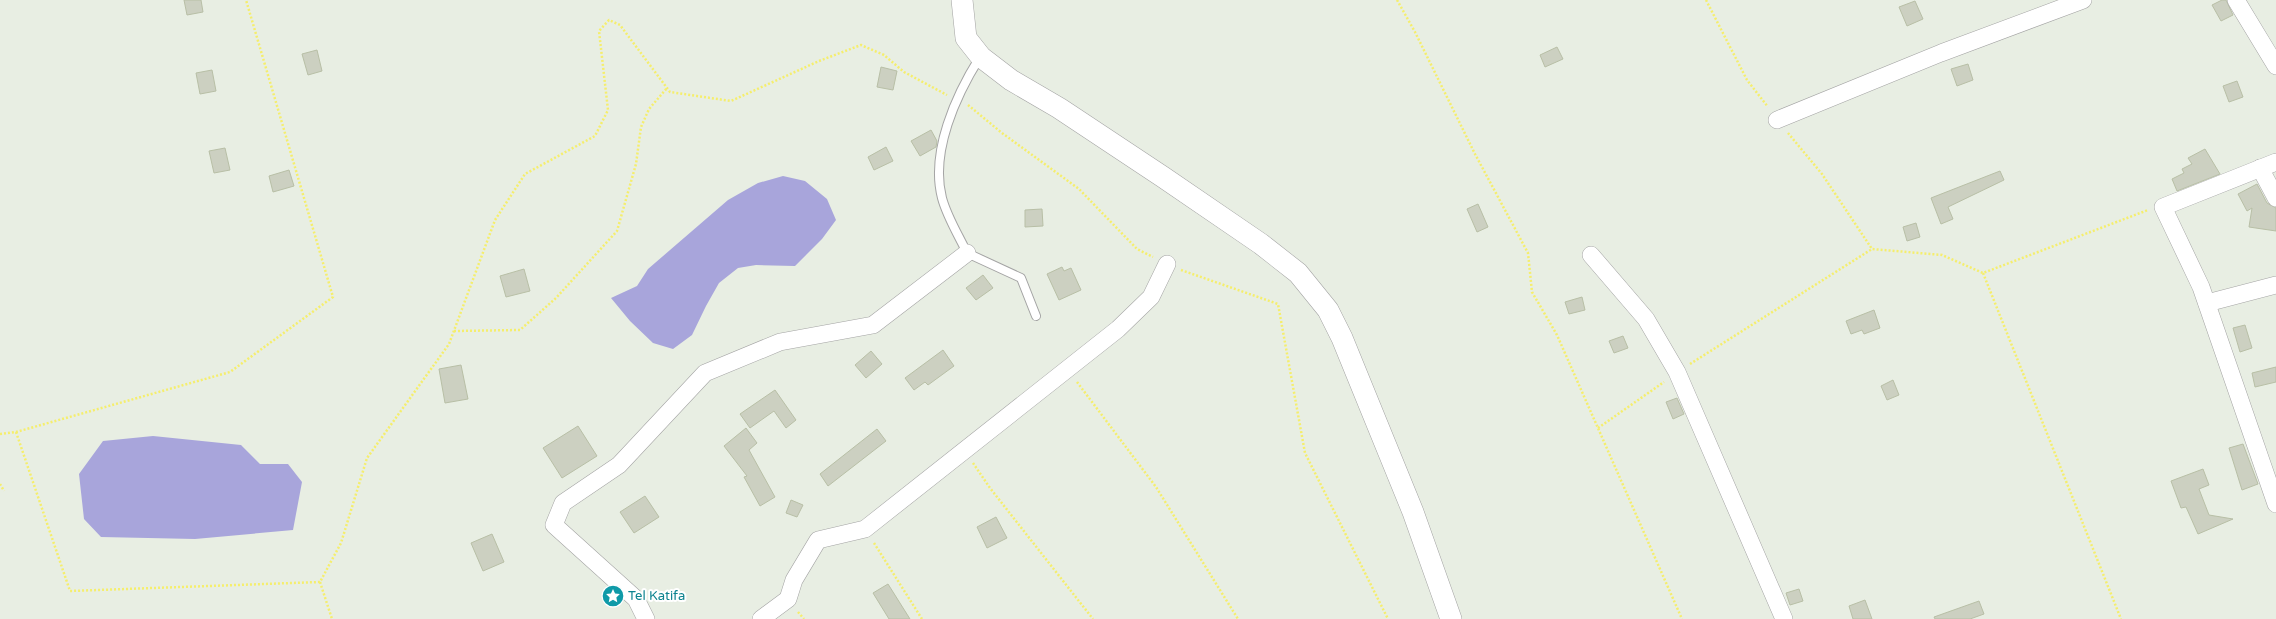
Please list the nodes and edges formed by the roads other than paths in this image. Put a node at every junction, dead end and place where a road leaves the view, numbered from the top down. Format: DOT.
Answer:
graph roads {
  1 [pos="962,0"];
  2 [pos="2083,0"];
  3 [pos="2236,0"];
  4 [pos="981,57"];
  5 [pos="2276,66"];
  6 [pos="1777,120"];
  7 [pos="2276,162"];
  8 [pos="2260,168"];
  9 [pos="2276,198"];
  10 [pos="967,254"];
  11 [pos="1591,255"];
  12 [pos="1167,264"];
  13 [pos="2276,285"];
  14 [pos="2207,303"];
  15 [pos="1036,316"];
  16 [pos="2276,504"];
  17 [pos="646,619"];
  18 [pos="761,619"];
  19 [pos="1451,619"];
  20 [pos="1784,619"];
  1 -- 4 [label="street"];
  2 -- 6 [label="street"];
  3 -- 5 [label="street"];
  4 -- 10 [label="lane"];
  4 -- 19 [label="street"];
  7 -- 8 [label="street"];
  8 -- 9 [label="street"];
  8 -- 14 [label="street"];
  10 -- 15 [label="lane"];
  10 -- 17 [label="street"];
  11 -- 20 [label="street"];
  12 -- 18 [label="street"];
  13 -- 14 [label="street"];
  14 -- 16 [label="street"];
}
